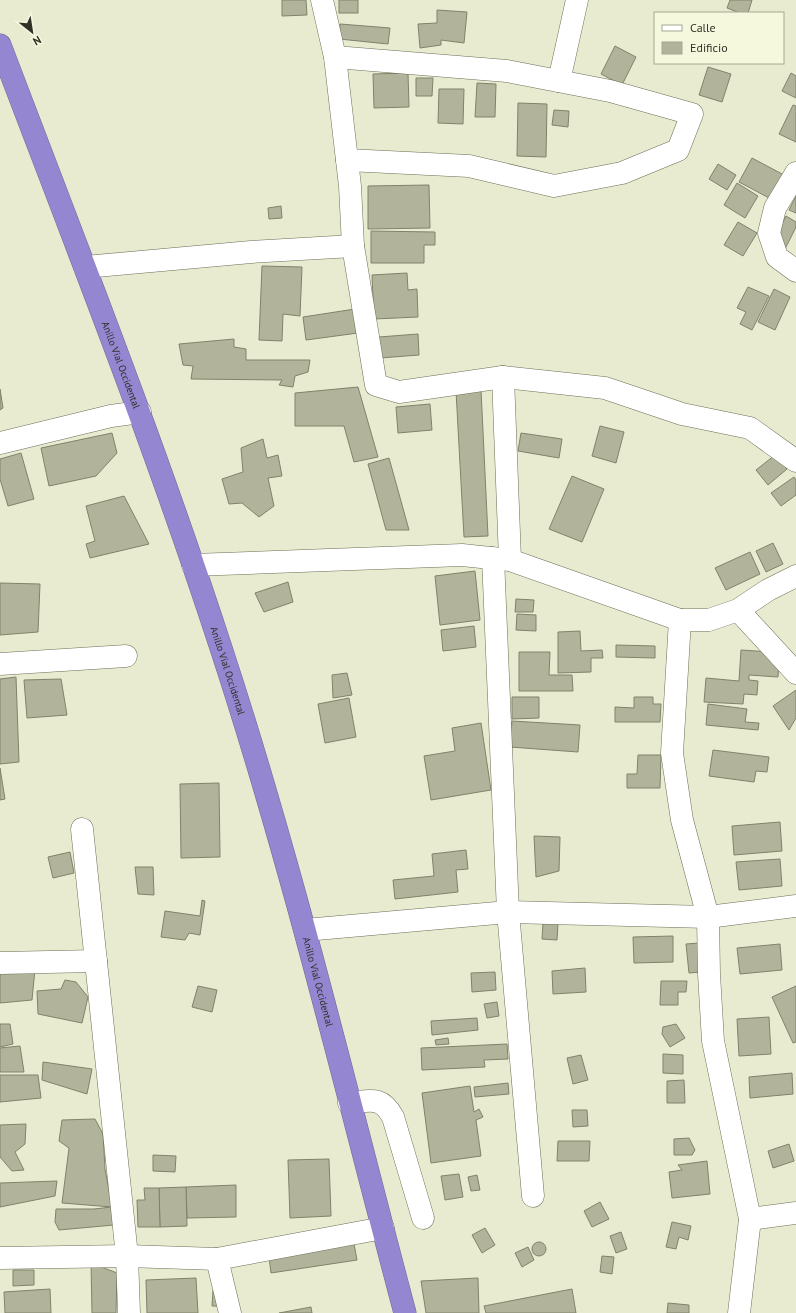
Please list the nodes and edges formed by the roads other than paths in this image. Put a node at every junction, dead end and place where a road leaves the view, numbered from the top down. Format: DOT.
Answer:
graph roads {
  1 [pos="322,0"];
  2 [pos="576,0"];
  3 [pos="0,45"];
  4 [pos="335,57"];
  5 [pos="559,81"];
  6 [pos="347,160"];
  7 [pos="796,173"];
  8 [pos="353,246"];
  9 [pos="85,267"];
  10 [pos="796,271"];
  11 [pos="503,378"];
  12 [pos="140,412"];
  13 [pos="0,443"];
  14 [pos="796,461"];
  15 [pos="502,559"];
  16 [pos="193,566"];
  17 [pos="796,576"];
  18 [pos="738,610"];
  19 [pos="680,620"];
  20 [pos="126,656"];
  21 [pos="0,664"];
  22 [pos="796,673"];
  23 [pos="82,829"];
  24 [pos="796,906"];
  25 [pos="508,912"];
  26 [pos="708,917"];
  27 [pos="305,930"];
  28 [pos="96,961"];
  29 [pos="0,963"];
  30 [pos="349,1103"];
  31 [pos="533,1196"];
  32 [pos="796,1213"];
  33 [pos="423,1218"];
  34 [pos="750,1219"];
  35 [pos="382,1228"];
  36 [pos="127,1256"];
  37 [pos="0,1258"];
  38 [pos="217,1260"];
  39 [pos="129,1313"];
  40 [pos="230,1313"];
  41 [pos="405,1313"];
  42 [pos="738,1313"];
  1 -- 4 [label="street"];
  2 -- 5 [label="street"];
  3 -- 9 [label="highway, Anillo Vial Occidental"];
  4 -- 5 [label="street"];
  4 -- 6 [label="street"];
  5 -- 6 [label="street"];
  6 -- 8 [label="street"];
  7 -- 10 [label="street"];
  8 -- 9 [label="street"];
  8 -- 11 [label="street"];
  9 -- 12 [label="highway, Anillo Vial Occidental"];
  11 -- 14 [label="street"];
  11 -- 15 [label="street"];
  12 -- 13 [label="street"];
  12 -- 16 [label="highway, Anillo Vial Occidental"];
  15 -- 16 [label="street"];
  15 -- 19 [label="street"];
  15 -- 25 [label="street"];
  16 -- 27 [label="highway, Anillo Vial Occidental"];
  17 -- 18 [label="street"];
  18 -- 19 [label="street"];
  18 -- 22 [label="street"];
  19 -- 26 [label="street"];
  20 -- 21 [label="street"];
  23 -- 28 [label="street"];
  24 -- 26 [label="street"];
  25 -- 26 [label="street"];
  25 -- 27 [label="street"];
  25 -- 31 [label="street"];
  26 -- 34 [label="street"];
  27 -- 30 [label="highway, Anillo Vial Occidental"];
  28 -- 29 [label="street"];
  28 -- 36 [label="street"];
  30 -- 33 [label="street"];
  30 -- 35 [label="highway, Anillo Vial Occidental"];
  32 -- 34 [label="street"];
  34 -- 42 [label="street"];
  35 -- 38 [label="street"];
  35 -- 41 [label="highway, Anillo Vial Occidental"];
  36 -- 37 [label="street"];
  36 -- 38 [label="street"];
  36 -- 39 [label="street"];
  38 -- 40 [label="street"];
}
